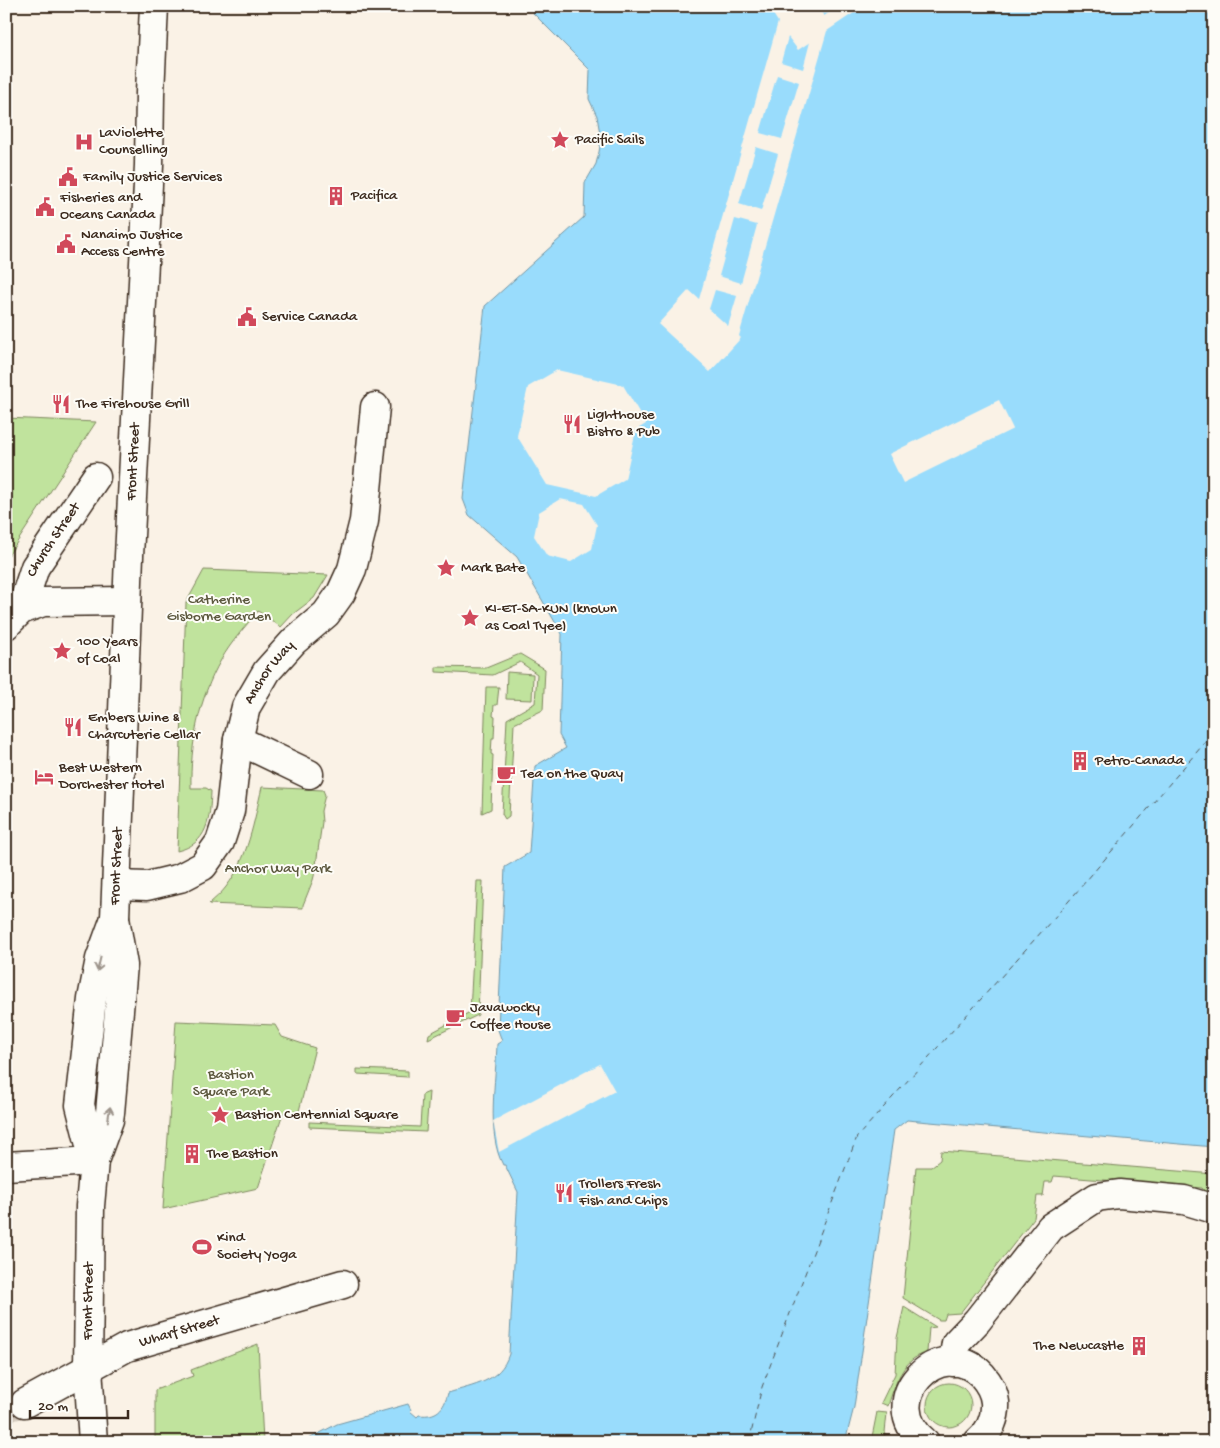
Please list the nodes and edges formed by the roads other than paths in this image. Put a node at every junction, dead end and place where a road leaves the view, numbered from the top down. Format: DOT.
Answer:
graph roads {
  1 [pos="154,6"];
  2 [pos="376,407"];
  3 [pos="96,477"];
  4 [pos="127,601"];
  5 [pos="14,617"];
  6 [pos="238,740"];
  7 [pos="309,774"];
  8 [pos="117,885"];
  9 [pos="94,1161"];
  10 [pos="6,1166"];
  11 [pos="1214,1209"];
  12 [pos="343,1284"];
  13 [pos="953,1362"];
  14 [pos="88,1368"];
  15 [pos="26,1403"];
  16 [pos="92,1442"];
  17 [pos="924,1442"];
  18 [pos="978,1442"];
  1 -- 4 [label="street, Front Street"];
  2 -- 6 [label="street, Anchor Way"];
  3 -- 5 [label="street, Church Street"];
  4 -- 5 [label="street, Church Street"];
  4 -- 8 [label="street, Front Street"];
  6 -- 7 [label="street"];
  6 -- 8 [label="street, Anchor Way"];
  8 -- 9 [label="street, Front Street"];
  9 -- 10 [label="street"];
  9 -- 14 [label="street, Front Street"];
  11 -- 13 [label="street"];
  12 -- 14 [label="street, Wharf Street"];
  13 -- 17 [label="street"];
  13 -- 18 [label="street"];
  14 -- 15 [label="street, Wharf Street"];
  14 -- 16 [label="street, Front Street"];
}
